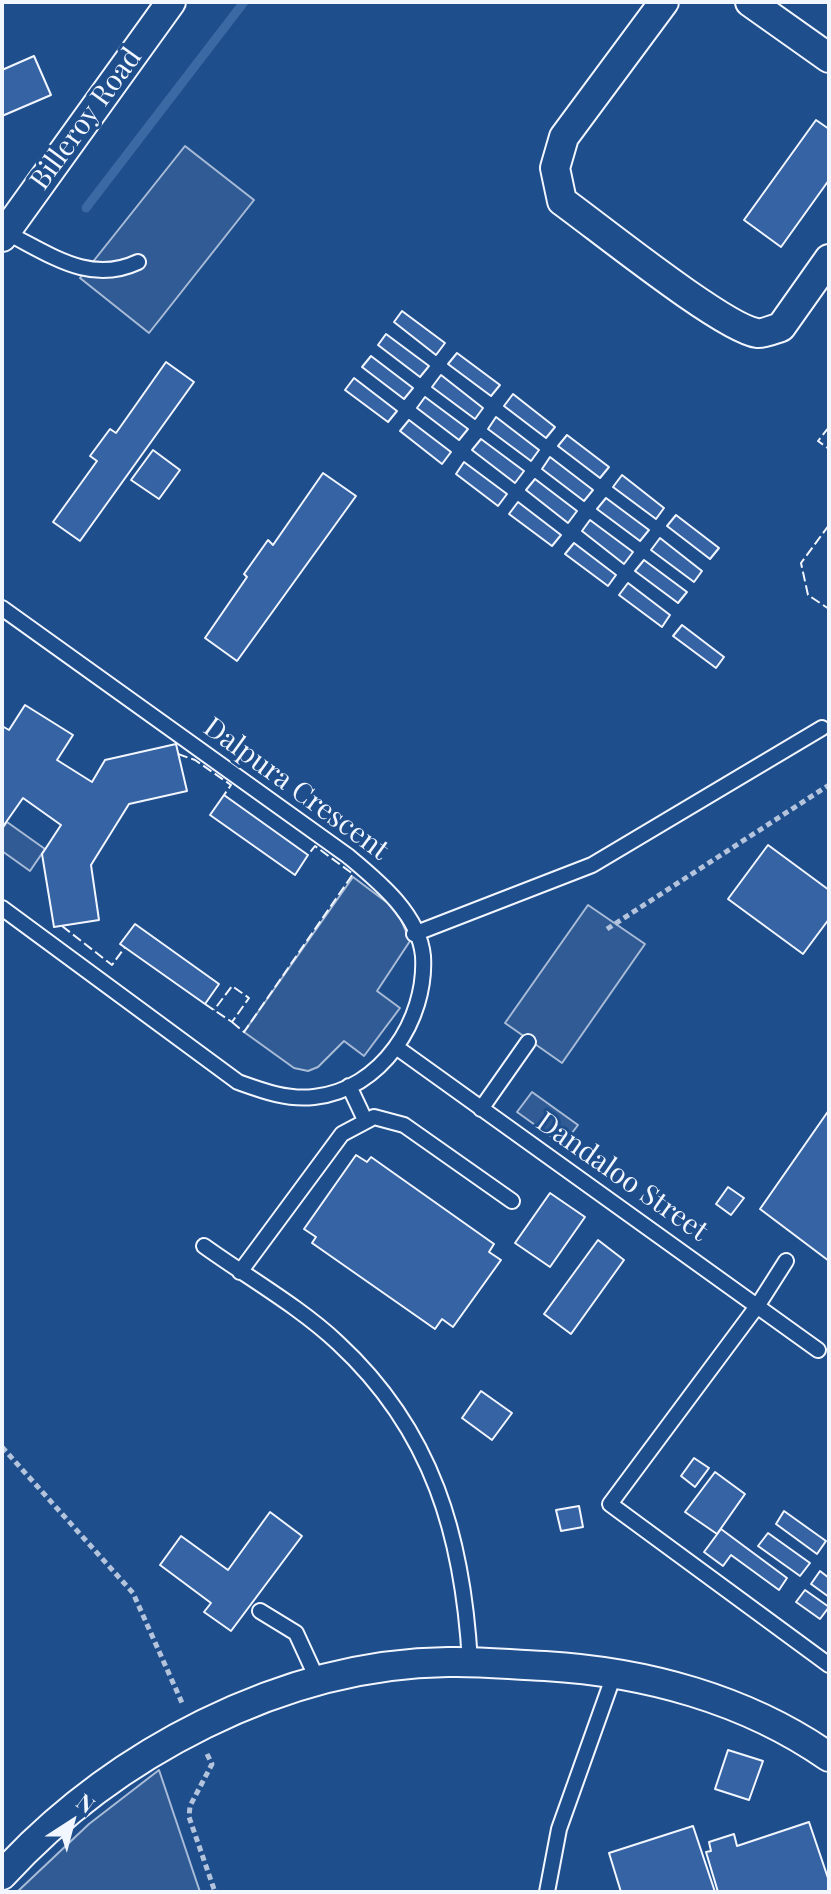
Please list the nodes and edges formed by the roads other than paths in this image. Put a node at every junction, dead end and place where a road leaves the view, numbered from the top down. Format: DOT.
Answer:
graph roads {
  1 [pos="171,2"];
  2 [pos="664,2"];
  3 [pos="750,2"];
  4 [pos="829,58"];
  5 [pos="4,234"];
  6 [pos="829,259"];
  7 [pos="138,262"];
  8 [pos="2,608"];
  9 [pos="822,728"];
  10 [pos="2,908"];
  11 [pos="414,934"];
  12 [pos="528,1042"];
  13 [pos="396,1047"];
  14 [pos="349,1086"];
  15 [pos="481,1109"];
  16 [pos="365,1120"];
  17 [pos="512,1201"];
  18 [pos="204,1246"];
  19 [pos="786,1261"];
  20 [pos="240,1272"];
  21 [pos="758,1305"];
  22 [pos="818,1350"];
  23 [pos="260,1611"];
  24 [pos="470,1662"];
  25 [pos="829,1665"];
  26 [pos="615,1672"];
  27 [pos="319,1683"];
  28 [pos="829,1757"];
  29 [pos="15,1847"];
  30 [pos="2,1875"];
  31 [pos="547,1892"];
  1 -- 5 [label="street, Billeroy Road"];
  2 -- 6 [label="street"];
  3 -- 4 [label="street"];
  5 -- 7 [label="lane"];
  8 -- 11 [label="lane, Dalpura Crescent"];
  9 -- 11 [label="lane"];
  10 -- 14 [label="lane, Dalpura Crescent"];
  11 -- 13 [label="lane, Dalpura Crescent"];
  12 -- 15 [label="lane"];
  13 -- 14 [label="lane, Dalpura Crescent"];
  13 -- 15 [label="lane, Dandaloo Street"];
  14 -- 16 [label="lane"];
  15 -- 21 [label="lane, Dandaloo Street"];
  16 -- 17 [label="lane"];
  16 -- 20 [label="lane"];
  18 -- 20 [label="lane"];
  19 -- 21 [label="lane"];
  20 -- 24 [label="lane"];
  21 -- 22 [label="lane, Dandaloo Street"];
  21 -- 25 [label="lane"];
  23 -- 27 [label="lane"];
  24 -- 26 [label="street"];
  24 -- 27 [label="street"];
  26 -- 28 [label="street"];
  26 -- 31 [label="lane"];
  27 -- 29 [label="street"];
  29 -- 30 [label="street"];
}
